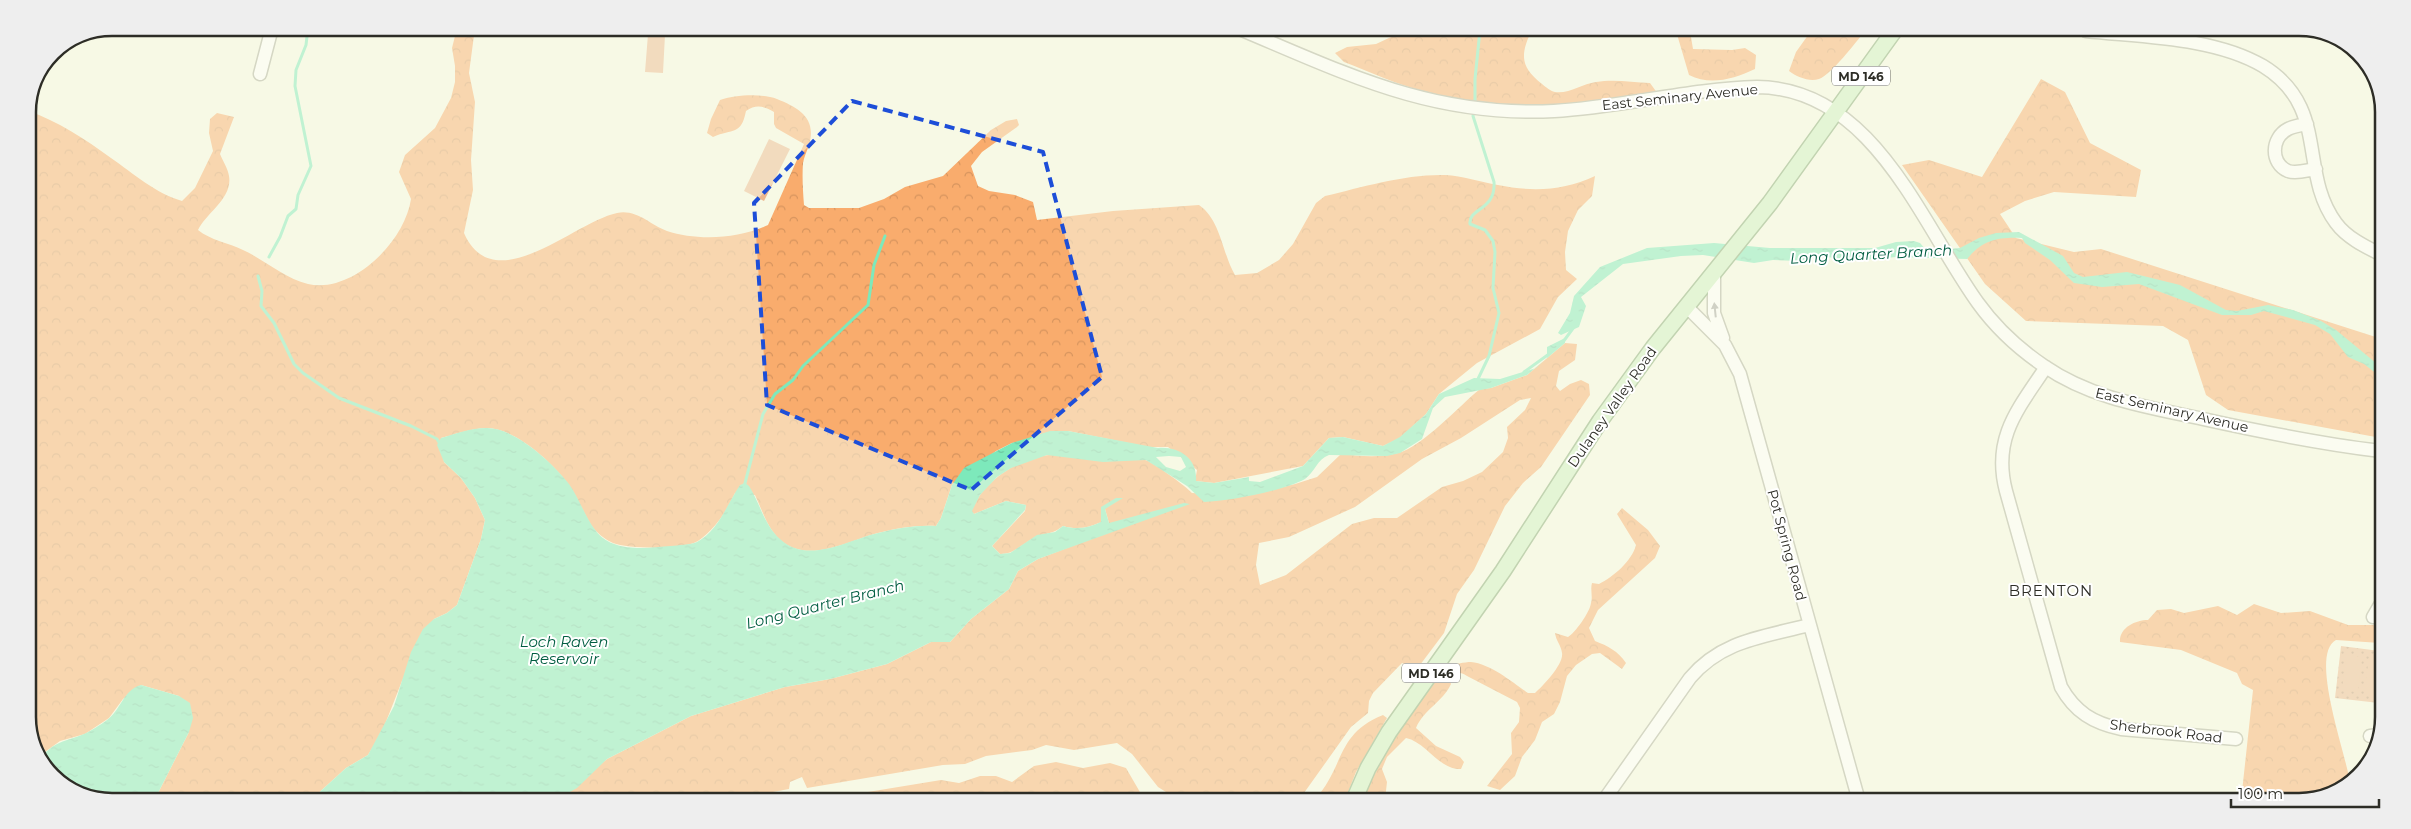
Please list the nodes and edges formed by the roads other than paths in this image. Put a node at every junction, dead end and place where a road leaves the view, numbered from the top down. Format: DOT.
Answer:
graph roads {
  1 [pos="270,36"];
  2 [pos="1257,36"];
  3 [pos="1890,36"];
  4 [pos="2131,36"];
  5 [pos="260,74"];
  6 [pos="1835,113"];
  7 [pos="2307,124"];
  8 [pos="2316,169"];
  9 [pos="2375,251"];
  10 [pos="1714,272"];
  11 [pos="1686,306"];
  12 [pos="1725,345"];
  13 [pos="2046,367"];
  14 [pos="2375,450"];
  15 [pos="1809,625"];
  16 [pos="2236,739"];
  17 [pos="1357,793"];
  18 [pos="1609,793"];
  19 [pos="1857,793"];
  1 -- 5 [label="street"];
  2 -- 6 [label="street, East Seminary Avenue"];
  3 -- 6 [label="main road, Dulaney Valley Road / MD 146"];
  4 -- 7 [label="street"];
  6 -- 10 [label="main road, Dulaney Valley Road / MD 146"];
  6 -- 13 [label="street, East Seminary Avenue"];
  7 -- 8 [label="street"];
  7 -- 8 [label="street"];
  8 -- 9 [label="street"];
  10 -- 11 [label="main road, Dulaney Valley Road / MD 146"];
  12 -- 10 [label="street, one-way"];
  11 -- 12 [label="street, Pot Spring Road"];
  11 -- 17 [label="main road, Dulaney Valley Road / MD 146"];
  12 -- 15 [label="street, Pot Spring Road"];
  13 -- 14 [label="street, East Seminary Avenue"];
  13 -- 16 [label="street, Sherbrook Road"];
  15 -- 18 [label="street"];
  15 -- 19 [label="street, Pot Spring Road"];
}
